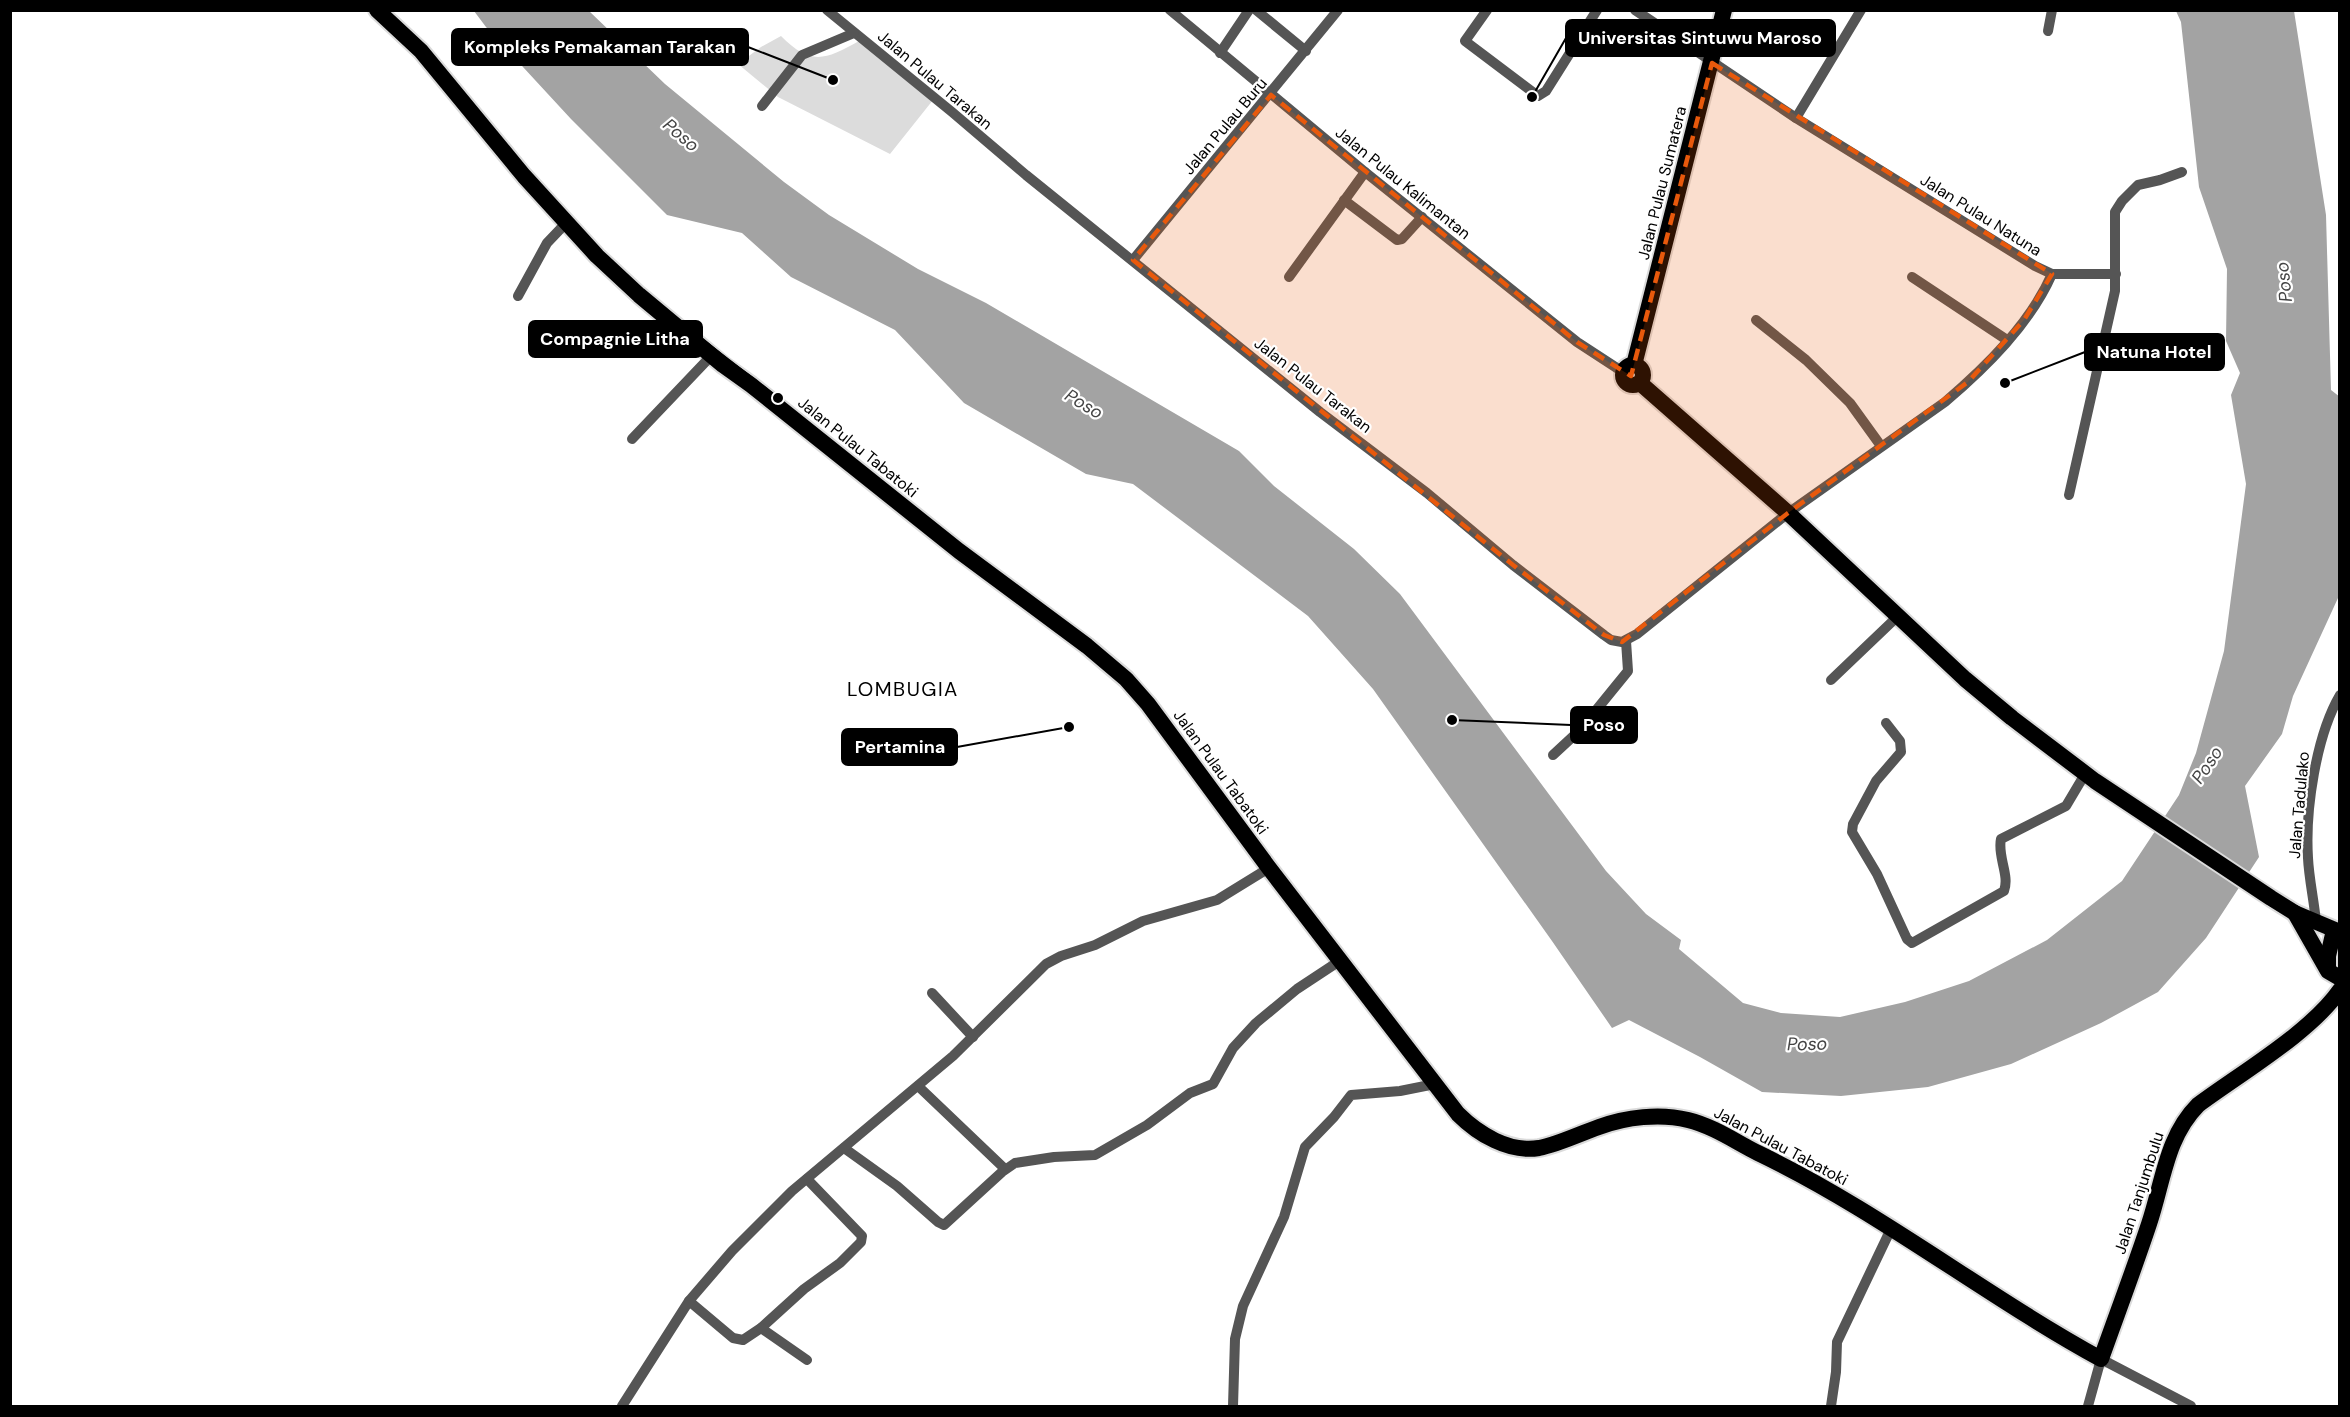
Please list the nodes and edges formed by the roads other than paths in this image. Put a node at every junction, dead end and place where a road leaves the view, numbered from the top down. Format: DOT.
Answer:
graph roads {
  1 [pos="377,10"];
  2 [pos="827,10"];
  3 [pos="1170,10"];
  4 [pos="1249,10"];
  5 [pos="1256,10"];
  6 [pos="1338,10"];
  7 [pos="1487,10"];
  8 [pos="1597,10"];
  9 [pos="1635,10"];
  10 [pos="1724,10"];
  11 [pos="1861,10"];
  12 [pos="2052,10"];
  13 [pos="2048,31"];
  14 [pos="854,33"];
  15 [pos="1306,51"];
  16 [pos="1220,53"];
  17 [pos="1712,63"];
  18 [pos="1271,95"];
  19 [pos="762,106"];
  20 [pos="1796,118"];
  21 [pos="1365,172"];
  22 [pos="2182,172"];
  23 [pos="1344,200"];
  24 [pos="1422,217"];
  25 [pos="567,222"];
  26 [pos="1133,260"];
  27 [pos="2052,274"];
  28 [pos="2116,274"];
  29 [pos="1289,277"];
  30 [pos="1912,278"];
  31 [pos="518,296"];
  32 [pos="1756,320"];
  33 [pos="2007,340"];
  34 [pos="712,356"];
  35 [pos="1629,368"];
  36 [pos="632,439"];
  37 [pos="1881,446"];
  38 [pos="2069,495"];
  39 [pos="1788,513"];
  40 [pos="1898,617"];
  41 [pos="1626,641"];
  42 [pos="1831,680"];
  43 [pos="2340,695"];
  44 [pos="1886,723"];
  45 [pos="1553,755"];
  46 [pos="2090,777"];
  47 [pos="1269,868"];
  48 [pos="2295,913"];
  49 [pos="2316,922"];
  50 [pos="2337,931"];
  51 [pos="1341,960"];
  52 [pos="2334,974"];
  53 [pos="932,993"];
  54 [pos="2337,994"];
  55 [pos="973,1037"];
  56 [pos="1435,1084"];
  57 [pos="918,1086"];
  58 [pos="844,1148"];
  59 [pos="1005,1169"];
  60 [pos="807,1179"];
  61 [pos="1889,1228"];
  62 [pos="689,1300"];
  63 [pos="760,1328"];
  64 [pos="2101,1359"];
  65 [pos="807,1360"];
  66 [pos="626,1405"];
  67 [pos="1233,1407"];
  68 [pos="1831,1407"];
  69 [pos="2088,1407"];
  70 [pos="2191,1407"];
  1 -- 25 [label="highway, Jalan Pulau Tabatoki"];
  2 -- 14 [label="street, Jalan Pulau Tarakan"];
  3 -- 16 [label="street, Jalan Pulau Kalimantan"];
  4 -- 16 [label="street"];
  5 -- 15 [label="street"];
  6 -- 15 [label="street, Jalan Pulau Buru"];
  7 -- 8 [label="street"];
  9 -- 17 [label="street, Jalan Pulau Natuna"];
  10 -- 17 [label="highway, Jalan Pulau Sumatera"];
  11 -- 20 [label="street"];
  12 -- 13 [label="street"];
  14 -- 19 [label="street"];
  14 -- 26 [label="street, Jalan Pulau Tarakan"];
  15 -- 18 [label="street, Jalan Pulau Buru"];
  16 -- 18 [label="street, Jalan Pulau Kalimantan"];
  17 -- 20 [label="street, Jalan Pulau Natuna"];
  17 -- 35 [label="highway, Jalan Pulau Sumatera"];
  18 -- 21 [label="street, Jalan Pulau Kalimantan"];
  18 -- 26 [label="street, Jalan Pulau Buru"];
  20 -- 27 [label="street, Jalan Pulau Natuna"];
  21 -- 23 [label="street"];
  21 -- 24 [label="street, Jalan Pulau Kalimantan"];
  22 -- 28 [label="street"];
  23 -- 24 [label="street"];
  23 -- 29 [label="street"];
  24 -- 35 [label="street, Jalan Pulau Kalimantan"];
  25 -- 31 [label="street"];
  25 -- 34 [label="highway, Jalan Pulau Tabatoki"];
  26 -- 41 [label="street, Jalan Pulau Tarakan"];
  27 -- 28 [label="street"];
  27 -- 33 [label="street, Jalan Pulau Natuna"];
  28 -- 38 [label="street"];
  30 -- 33 [label="street"];
  32 -- 37 [label="street"];
  33 -- 37 [label="street, Jalan Pulau Natuna"];
  34 -- 36 [label="street"];
  34 -- 47 [label="highway, Jalan Pulau Tabatoki"];
  35 -- 39 [label="highway"];
  37 -- 39 [label="street, Jalan Pulau Natuna"];
  39 -- 40 [label="highway"];
  39 -- 41 [label="street"];
  40 -- 42 [label="street"];
  40 -- 46 [label="highway"];
  41 -- 45 [label="street"];
  43 -- 49 [label="street, Jalan Tadulako"];
  44 -- 46 [label="street"];
  46 -- 48 [label="highway"];
  47 -- 51 [label="highway, Jalan Pulau Tabatoki"];
  47 -- 55 [label="street"];
  48 -- 49 [label="highway"];
  48 -- 52 [label="highway"];
  49 -- 50 [label="highway"];
  50 -- 52 [label="highway"];
  51 -- 56 [label="highway, Jalan Pulau Tabatoki"];
  51 -- 59 [label="street"];
  52 -- 54 [label="highway"];
  53 -- 55 [label="street"];
  54 -- 64 [label="highway, Jalan Tanjumbulu"];
  55 -- 57 [label="street"];
  56 -- 61 [label="highway, Jalan Pulau Tabatoki"];
  56 -- 67 [label="street"];
  57 -- 58 [label="street"];
  57 -- 59 [label="street"];
  58 -- 59 [label="street"];
  58 -- 60 [label="street"];
  60 -- 62 [label="street"];
  60 -- 63 [label="street"];
  61 -- 64 [label="highway, Jalan Pulau Tabatoki"];
  61 -- 68 [label="street"];
  62 -- 63 [label="street"];
  62 -- 66 [label="street"];
  63 -- 65 [label="street"];
  64 -- 69 [label="street"];
  64 -- 70 [label="street"];
}
